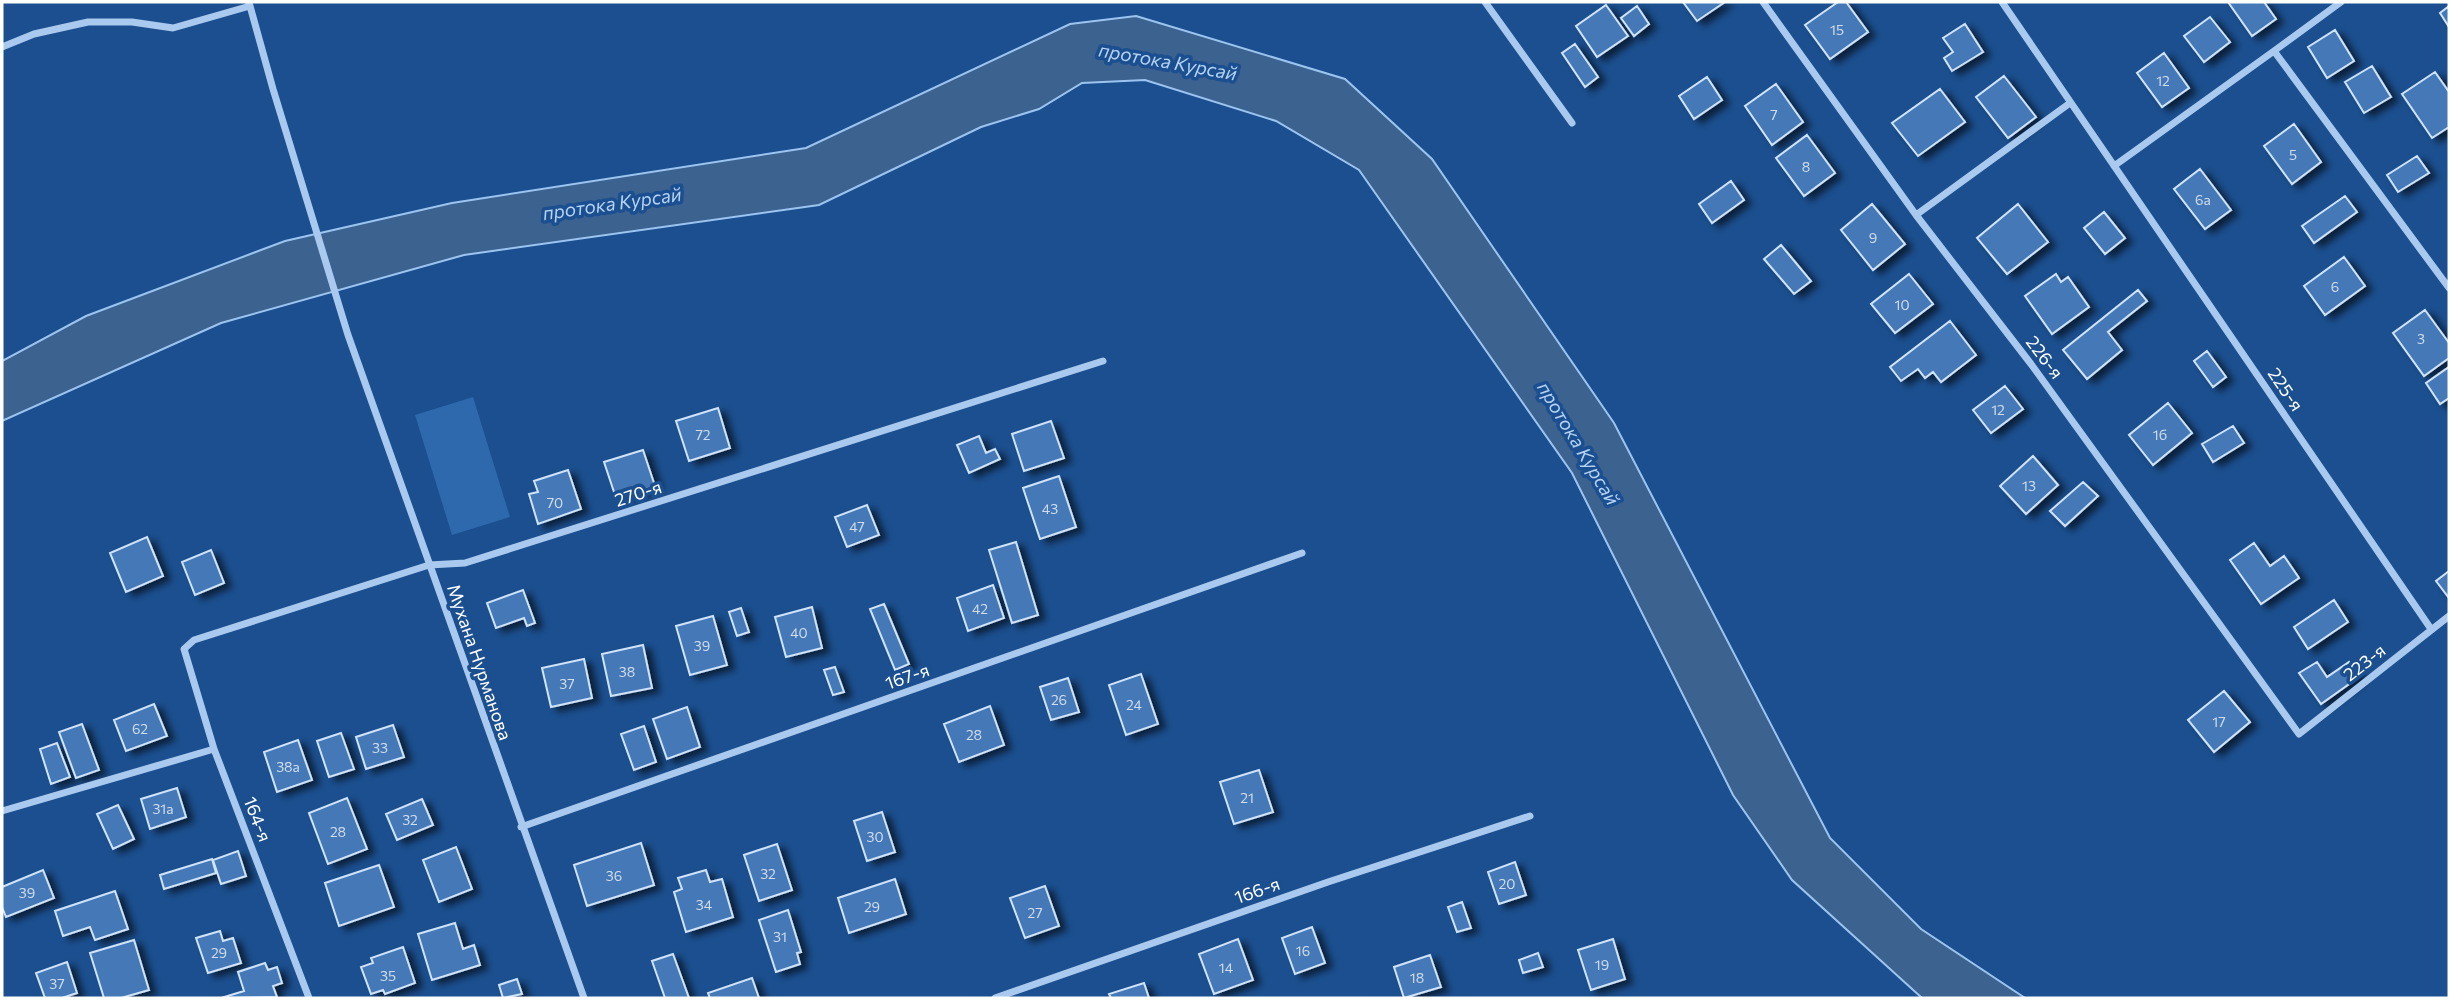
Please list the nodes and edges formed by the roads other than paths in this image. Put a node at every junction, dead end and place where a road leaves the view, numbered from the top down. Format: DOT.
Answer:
graph roads {
  1 [pos="1485,2"];
  2 [pos="1763,2"];
  3 [pos="2002,2"];
  4 [pos="2341,2"];
  5 [pos="249,4"];
  6 [pos="2,47"];
  7 [pos="2274,51"];
  8 [pos="2070,103"];
  9 [pos="1572,123"];
  10 [pos="2114,166"];
  11 [pos="1916,215"];
  12 [pos="2449,288"];
  13 [pos="1103,361"];
  14 [pos="1302,554"];
  15 [pos="429,565"];
  16 [pos="2449,616"];
  17 [pos="2431,629"];
  18 [pos="184,649"];
  19 [pos="2299,734"];
  20 [pos="214,749"];
  21 [pos="2,811"];
  22 [pos="1530,816"];
  23 [pos="521,827"];
  24 [pos="309,998"];
  25 [pos="584,998"];
  26 [pos="995,998"];
  1 -- 9 [label="street"];
  2 -- 11 [label="street, 226-я"];
  3 -- 8 [label="street, 225-я"];
  4 -- 7 [label="street"];
  5 -- 6 [label="street"];
  5 -- 15 [label="street, Мухана Нурманова"];
  7 -- 10 [label="street"];
  7 -- 12 [label="street"];
  8 -- 10 [label="street, 225-я"];
  8 -- 11 [label="street"];
  10 -- 17 [label="street, 225-я"];
  11 -- 19 [label="street, 226-я"];
  13 -- 15 [label="street, 270-я"];
  14 -- 23 [label="street, 167-я"];
  15 -- 18 [label="street, 270-я"];
  15 -- 23 [label="street, Мухана Нурманова"];
  16 -- 17 [label="street, 223-я"];
  17 -- 19 [label="street, 223-я"];
  18 -- 20 [label="street, 164-я"];
  20 -- 21 [label="street"];
  20 -- 24 [label="street, 164-я"];
  22 -- 26 [label="street, 166-я"];
  23 -- 25 [label="street, Мухана Нурманова"];
}
